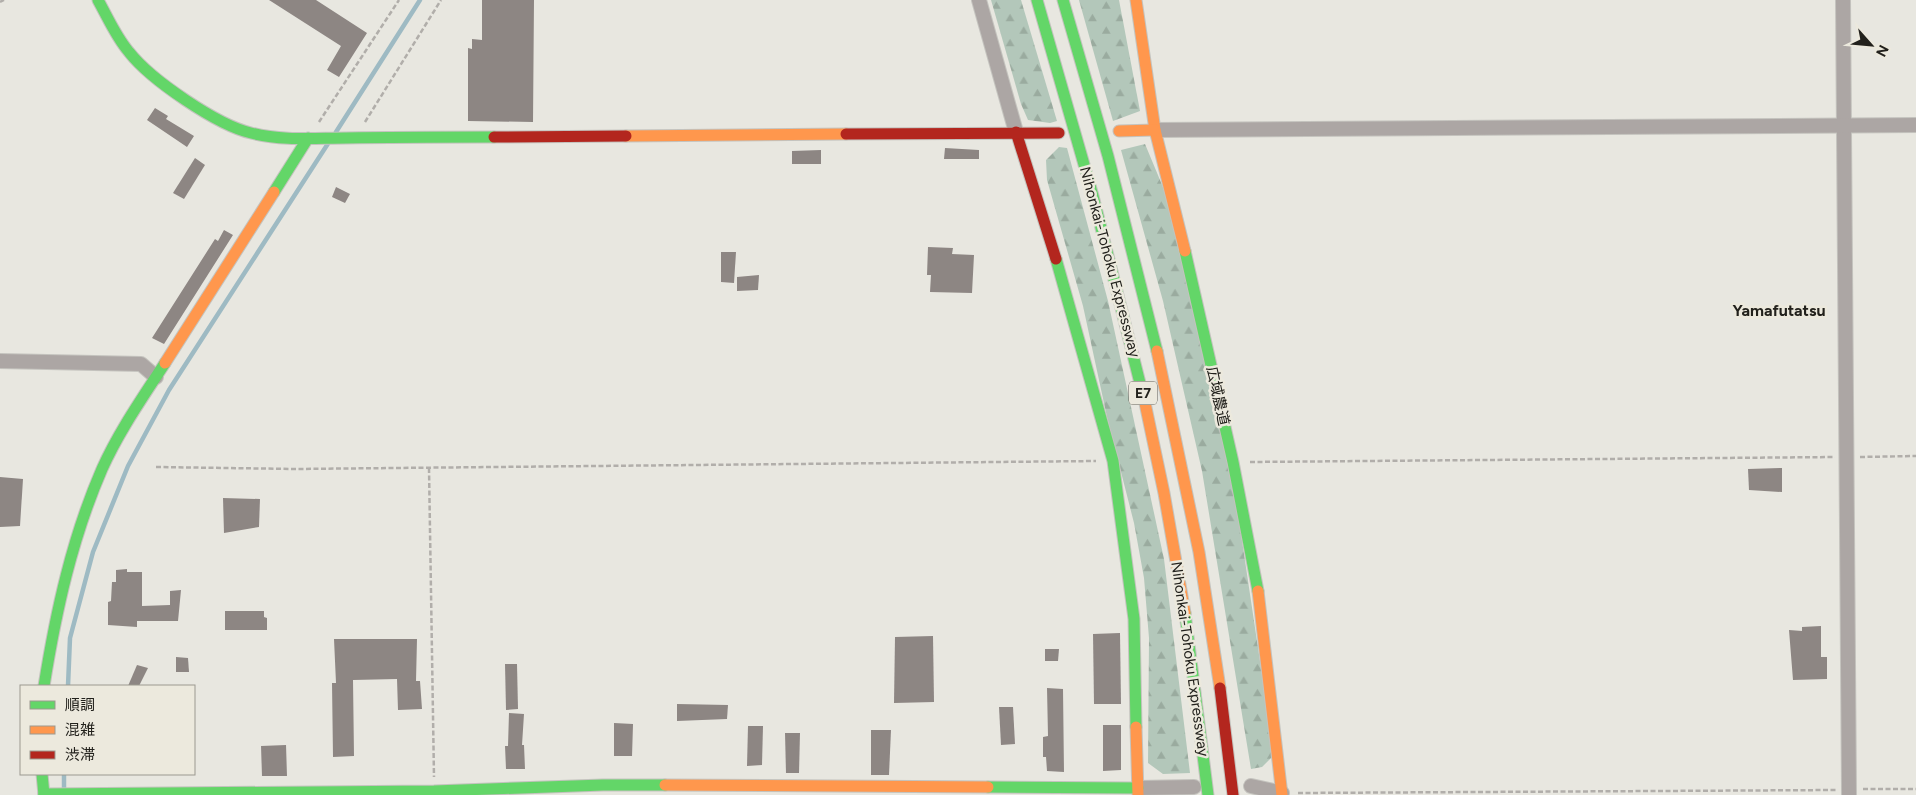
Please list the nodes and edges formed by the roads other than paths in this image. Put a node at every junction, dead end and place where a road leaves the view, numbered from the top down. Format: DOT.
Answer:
graph roads {
  1 [pos="98,0"];
  2 [pos="979,0"];
  3 [pos="1037,0"];
  4 [pos="1063,0"];
  5 [pos="1136,0"];
  6 [pos="1843,0"];
  7 [pos="1844,124"];
  8 [pos="1916,125"];
  9 [pos="1119,130"];
  10 [pos="1155,130"];
  11 [pos="1016,132"];
  12 [pos="1059,133"];
  13 [pos="308,138"];
  14 [pos="0,361"];
  15 [pos="156,378"];
  16 [pos="44,685"];
  17 [pos="42,775"];
  18 [pos="1251,786"];
  19 [pos="1194,787"];
  20 [pos="1138,792"];
  21 [pos="1849,792"];
  22 [pos="46,794"];
  23 [pos="1282,794"];
  24 [pos="1208,795"];
  25 [pos="1233,795"];
  1 -- 13 [label="main road"];
  2 -- 11 [label="street"];
  3 -- 24 [label="main road, Nihonkai-Tohoku Expressway / E7"];
  4 -- 25 [label="main road, Nihonkai-Tohoku Expressway / E7"];
  5 -- 10 [label="main road, 広域農道"];
  6 -- 7 [label="street"];
  7 -- 8 [label="street"];
  7 -- 10 [label="street"];
  7 -- 21 [label="street"];
  9 -- 10 [label="main road"];
  10 -- 23 [label="main road, 広域農道"];
  11 -- 12 [label="main road"];
  11 -- 13 [label="main road"];
  11 -- 20 [label="main road"];
  13 -- 15 [label="main road"];
  14 -- 15 [label="street"];
  15 -- 16 [label="main road"];
  17 -- 22 [label="main road"];
  18 -- 23 [label="street"];
  19 -- 20 [label="street"];
  20 -- 22 [label="main road"];
}
